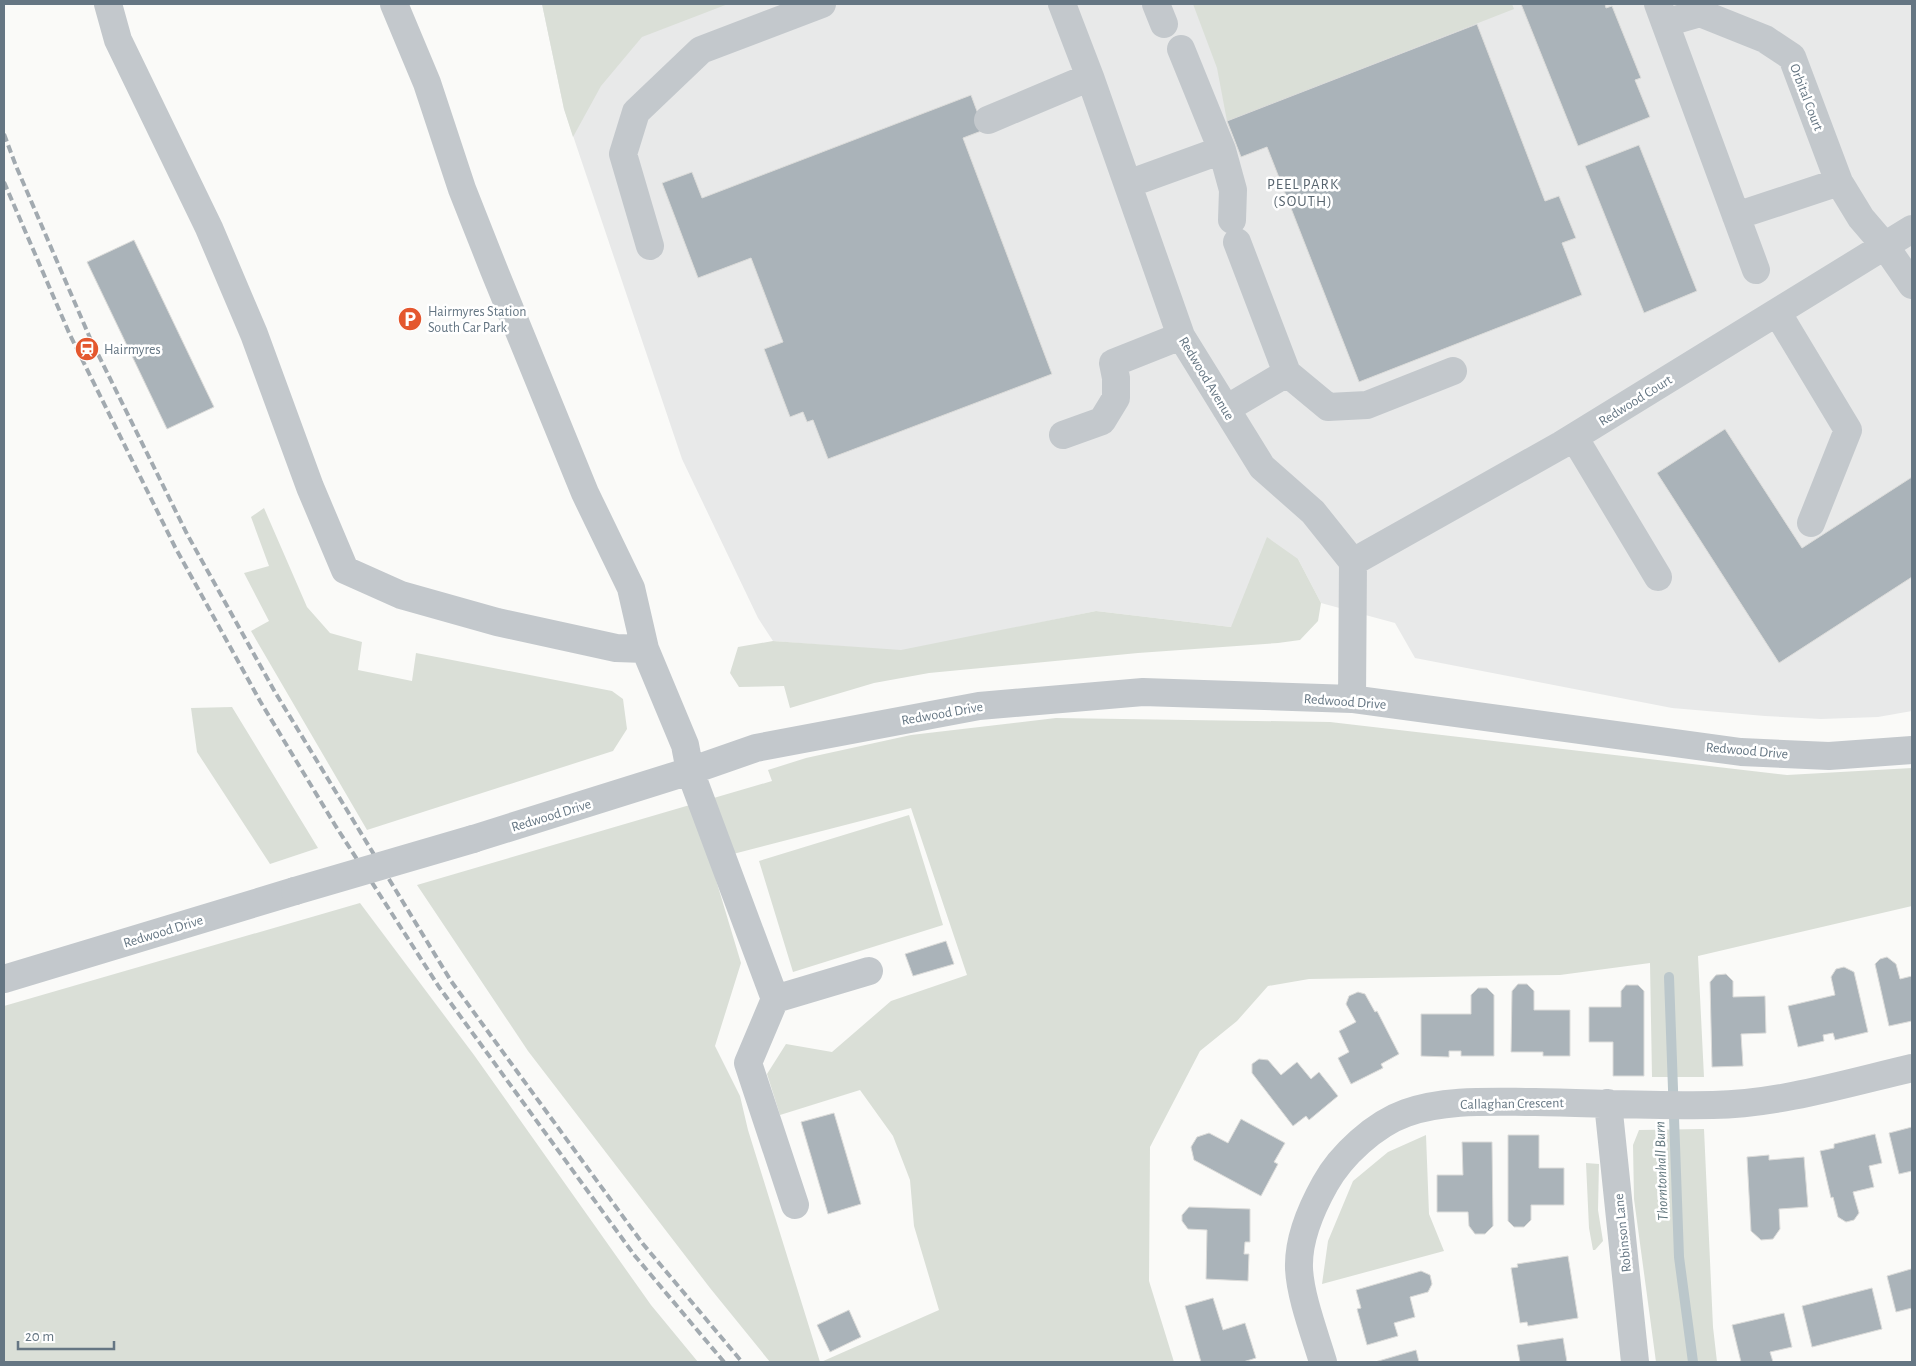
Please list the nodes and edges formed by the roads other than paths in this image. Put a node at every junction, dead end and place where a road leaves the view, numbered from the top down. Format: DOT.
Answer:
graph roads {
  1 [pos="108,4"];
  2 [pos="394,4"];
  3 [pos="822,4"];
  4 [pos="1062,4"];
  5 [pos="1661,14"];
  6 [pos="1181,49"];
  7 [pos="1090,77"];
  8 [pos="988,120"];
  9 [pos="1222,150"];
  10 [pos="1839,182"];
  11 [pos="1128,184"];
  12 [pos="1736,216"];
  13 [pos="1912,230"];
  14 [pos="650,246"];
  15 [pos="1885,246"];
  16 [pos="1756,270"];
  17 [pos="1912,285"];
  18 [pos="1777,312"];
  19 [pos="1181,336"];
  20 [pos="1453,371"];
  21 [pos="1287,374"];
  22 [pos="1226,409"];
  23 [pos="1063,435"];
  24 [pos="1574,437"];
  25 [pos="1810,523"];
  26 [pos="1352,562"];
  27 [pos="1658,577"];
  28 [pos="645,649"];
  29 [pos="1352,699"];
  30 [pos="1912,750"];
  31 [pos="690,771"];
  32 [pos="869,972"];
  33 [pos="4,979"];
  34 [pos="775,999"];
  35 [pos="1912,1068"];
  36 [pos="1608,1104"];
  37 [pos="795,1205"];
  38 [pos="1323,1362"];
  39 [pos="1635,1362"];
  1 -- 28 [label="street"];
  2 -- 28 [label="street"];
  3 -- 14 [label="street"];
  4 -- 7 [label="street, Redwood Avenue"];
  5 -- 10 [label="street, Orbital Court"];
  5 -- 12 [label="street, Orbital Court"];
  6 -- 9 [label="street"];
  7 -- 8 [label="street"];
  7 -- 11 [label="street, Redwood Avenue"];
  9 -- 11 [label="street"];
  9 -- 21 [label="street"];
  10 -- 12 [label="street"];
  10 -- 15 [label="street, Orbital Court"];
  11 -- 19 [label="street, Redwood Avenue"];
  12 -- 16 [label="street, Orbital Court"];
  13 -- 15 [label="street, Redwood Court"];
  15 -- 17 [label="street, Orbital Court"];
  15 -- 18 [label="street, Redwood Court"];
  18 -- 24 [label="street, Redwood Court"];
  18 -- 25 [label="street"];
  19 -- 22 [label="street, Redwood Avenue"];
  19 -- 23 [label="street"];
  20 -- 21 [label="street"];
  21 -- 22 [label="street"];
  22 -- 26 [label="street, Redwood Avenue"];
  24 -- 26 [label="street, Redwood Court"];
  24 -- 27 [label="street"];
  26 -- 29 [label="street"];
  28 -- 31 [label="street"];
  29 -- 30 [label="street, Redwood Drive"];
  29 -- 31 [label="street, Redwood Drive"];
  31 -- 33 [label="street, Redwood Drive, bridge"];
  31 -- 34 [label="street"];
  32 -- 34 [label="street"];
  34 -- 37 [label="street"];
  35 -- 36 [label="street, Callaghan Crescent"];
  36 -- 38 [label="street, Callaghan Crescent"];
  36 -- 39 [label="street, Robinson Lane"];
}
